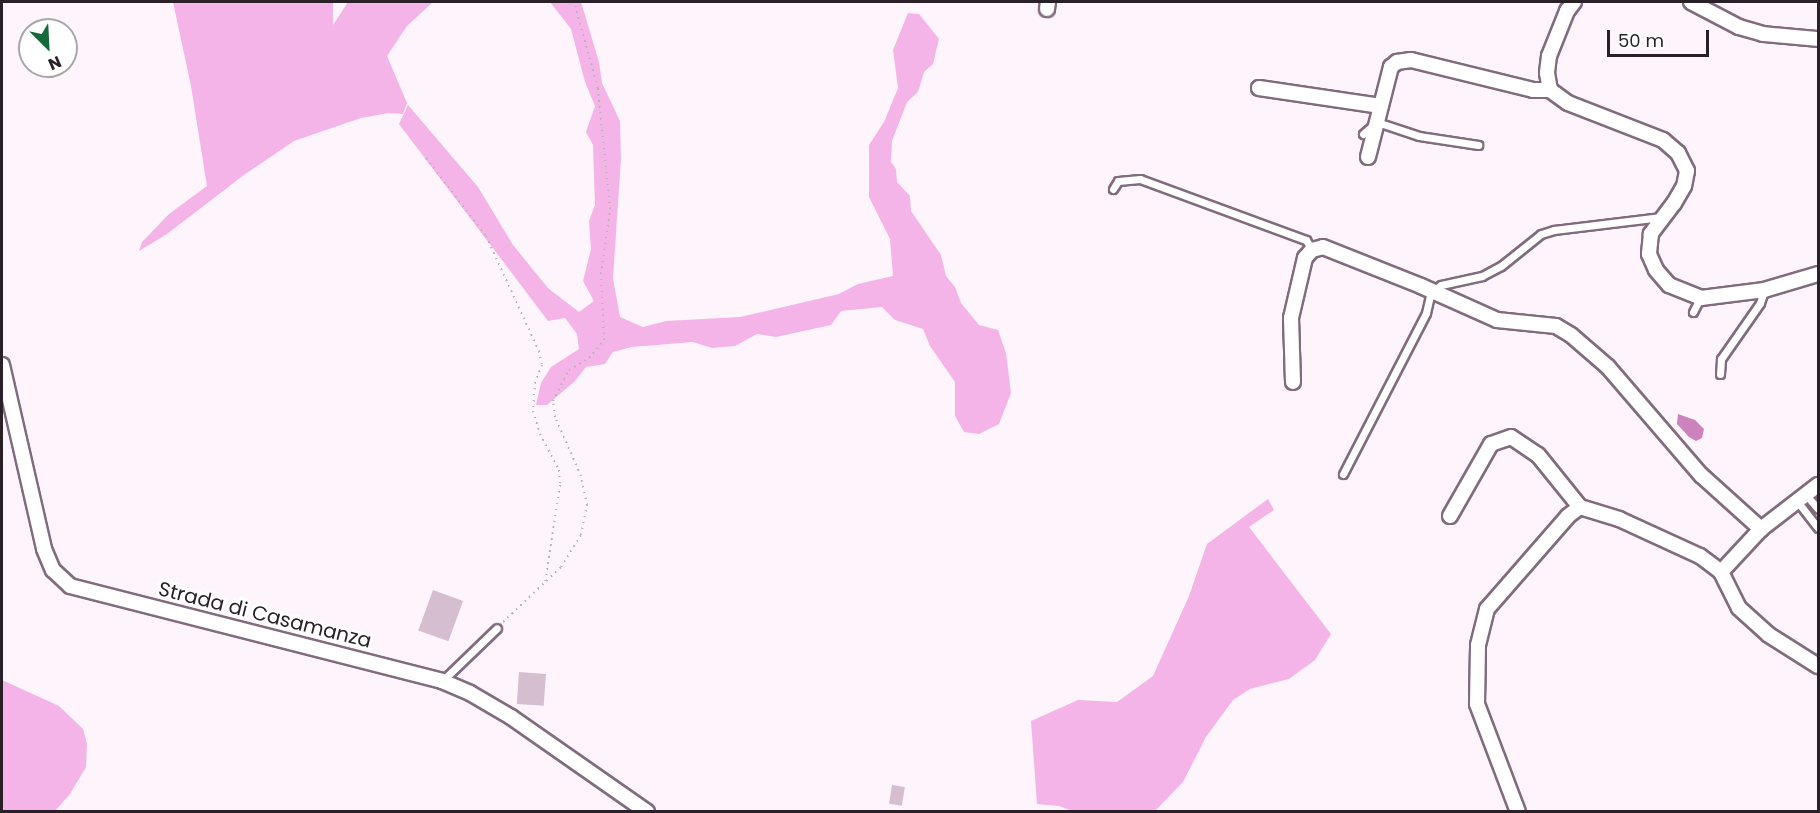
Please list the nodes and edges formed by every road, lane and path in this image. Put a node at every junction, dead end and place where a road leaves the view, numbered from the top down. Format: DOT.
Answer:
graph roads {
  1 [pos="574,2"];
  2 [pos="1574,2"];
  3 [pos="1691,2"];
  4 [pos="1818,39"];
  5 [pos="1259,88"];
  6 [pos="1550,90"];
  7 [pos="1381,106"];
  8 [pos="1377,122"];
  9 [pos="1363,134"];
  10 [pos="1478,145"];
  11 [pos="1368,157"];
  12 [pos="426,158"];
  13 [pos="1113,189"];
  14 [pos="1661,218"];
  15 [pos="1312,250"];
  16 [pos="1818,274"];
  17 [pos="1764,290"];
  18 [pos="1431,292"];
  19 [pos="1701,298"];
  20 [pos="1693,312"];
  21 [pos="2,365"];
  22 [pos="1720,375"];
  23 [pos="1293,382"];
  24 [pos="1343,474"];
  25 [pos="1818,485"];
  26 [pos="1802,498"];
  27 [pos="1580,507"];
  28 [pos="1818,509"];
  29 [pos="1450,516"];
  30 [pos="1818,528"];
  31 [pos="1761,529"];
  32 [pos="1721,572"];
  33 [pos="544,583"];
  34 [pos="497,628"];
  35 [pos="1818,666"];
  36 [pos="442,681"];
  37 [pos="647,812"];
  38 [pos="1518,812"];
  1 -- 33 [label="path"];
  2 -- 6 [label="street"];
  3 -- 4 [label="street"];
  5 -- 7 [label="street"];
  6 -- 7 [label="street"];
  6 -- 14 [label="street"];
  7 -- 8 [label="street"];
  8 -- 9 [label="lane"];
  8 -- 10 [label="lane"];
  8 -- 11 [label="street"];
  12 -- 33 [label="path"];
  13 -- 15 [label="lane"];
  14 -- 18 [label="lane"];
  14 -- 19 [label="street"];
  15 -- 18 [label="street"];
  15 -- 23 [label="street"];
  16 -- 17 [label="street"];
  17 -- 19 [label="street"];
  17 -- 22 [label="lane"];
  18 -- 24 [label="lane"];
  18 -- 31 [label="street"];
  19 -- 20 [label="lane"];
  21 -- 36 [label="street, Strada di Casamanza"];
  25 -- 26 [label="street"];
  26 -- 28 [label="lane"];
  26 -- 30 [label="lane"];
  26 -- 31 [label="street"];
  27 -- 29 [label="street"];
  27 -- 32 [label="street"];
  27 -- 38 [label="street"];
  31 -- 32 [label="street"];
  32 -- 35 [label="street"];
  33 -- 34 [label="path"];
  34 -- 36 [label="lane"];
  36 -- 37 [label="street, Strada di Casamanza"];
}
